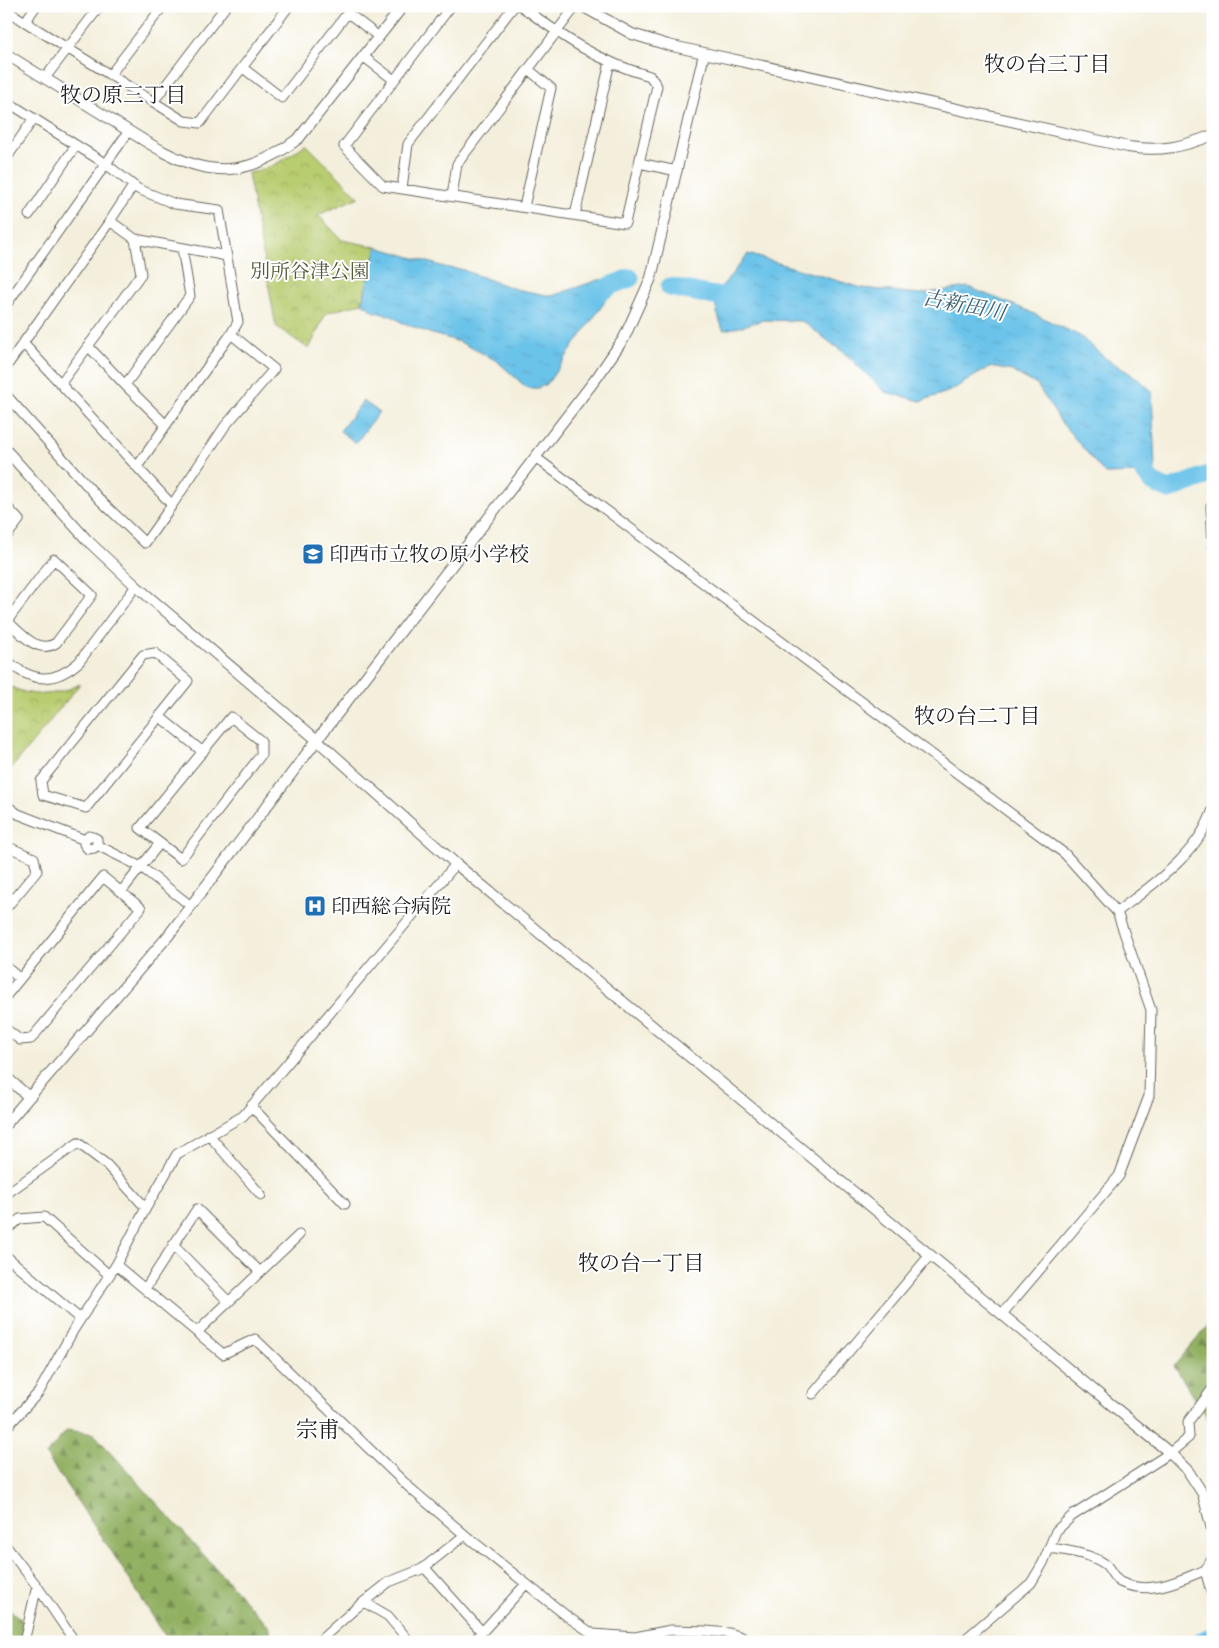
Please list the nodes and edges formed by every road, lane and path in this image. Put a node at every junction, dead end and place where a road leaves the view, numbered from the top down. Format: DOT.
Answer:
graph roads {
  1 [pos="36,6"];
  2 [pos="100,6"];
  3 [pos="163,6"];
  4 [pos="226,6"];
  5 [pos="289,6"];
  6 [pos="403,6"];
  7 [pos="451,6"];
  8 [pos="514,6"];
  9 [pos="521,6"];
  10 [pos="576,6"];
  11 [pos="582,6"];
  12 [pos="6,10"];
  13 [pos="350,10"];
  14 [pos="24,22"];
  15 [pos="557,33"];
  16 [pos="379,37"];
  17 [pos="67,49"];
  18 [pos="6,54"];
  19 [pos="704,54"];
  20 [pos="364,57"];
  21 [pos="610,62"];
  22 [pos="243,68"];
  23 [pos="529,70"];
  24 [pos="110,75"];
  25 [pos="45,78"];
  26 [pos="394,80"];
  27 [pos="6,101"];
  28 [pos="153,102"];
  29 [pos="34,118"];
  30 [pos="130,131"];
  31 [pos="1213,135"];
  32 [pos="76,146"];
  33 [pos="6,160"];
  34 [pos="638,163"];
  35 [pos="106,164"];
  36 [pos="677,172"];
  37 [pos="133,186"];
  38 [pos="402,188"];
  39 [pos="452,196"];
  40 [pos="524,207"];
  41 [pos="575,215"];
  42 [pos="28,216"];
  43 [pos="110,221"];
  44 [pos="135,239"];
  45 [pos="182,248"];
  46 [pos="227,256"];
  47 [pos="6,305"];
  48 [pos="231,334"];
  49 [pos="23,344"];
  50 [pos="88,346"];
  51 [pos="6,367"];
  52 [pos="61,384"];
  53 [pos="125,385"];
  54 [pos="6,395"];
  55 [pos="166,425"];
  56 [pos="6,450"];
  57 [pos="535,457"];
  58 [pos="137,466"];
  59 [pos="172,505"];
  60 [pos="6,506"];
  61 [pos="1213,506"];
  62 [pos="6,537"];
  63 [pos="1213,545"];
  64 [pos="136,586"];
  65 [pos="7,621"];
  66 [pos="6,660"];
  67 [pos="159,716"];
  68 [pos="316,740"];
  69 [pos="203,752"];
  70 [pos="6,805"];
  71 [pos="1213,809"];
  72 [pos="160,843"];
  73 [pos="6,846"];
  74 [pos="456,864"];
  75 [pos="141,867"];
  76 [pos="121,892"];
  77 [pos="191,906"];
  78 [pos="6,908"];
  79 [pos="1117,912"];
  80 [pos="6,967"];
  81 [pos="20,979"];
  82 [pos="6,996"];
  83 [pos="6,1029"];
  84 [pos="6,1077"];
  85 [pos="29,1096"];
  86 [pos="251,1106"];
  87 [pos="6,1124"];
  88 [pos="209,1135"];
  89 [pos="6,1194"];
  90 [pos="261,1195"];
  91 [pos="346,1204"];
  92 [pos="146,1208"];
  93 [pos="6,1230"];
  94 [pos="299,1235"];
  95 [pos="173,1245"];
  96 [pos="930,1254"];
  97 [pos="6,1256"];
  98 [pos="116,1265"];
  99 [pos="260,1272"];
  100 [pos="110,1275"];
  101 [pos="145,1289"];
  102 [pos="229,1302"];
  103 [pos="1002,1314"];
  104 [pos="80,1319"];
  105 [pos="197,1332"];
  106 [pos="1213,1388"];
  107 [pos="813,1394"];
  108 [pos="6,1428"];
  109 [pos="1170,1453"];
  110 [pos="1213,1533"];
  111 [pos="465,1535"];
  112 [pos="6,1546"];
  113 [pos="1049,1548"];
  114 [pos="1213,1558"];
  115 [pos="425,1568"];
  116 [pos="1206,1570"];
  117 [pos="526,1584"];
  118 [pos="37,1586"];
  119 [pos="1213,1599"];
  120 [pos="364,1602"];
  121 [pos="482,1632"];
  122 [pos="24,1642"];
  123 [pos="75,1642"];
  124 [pos="318,1642"];
  125 [pos="410,1642"];
  126 [pos="473,1642"];
  127 [pos="748,1642"];
  128 [pos="962,1642"];
  1 -- 14 [label="street"];
  2 -- 17 [label="street"];
  3 -- 24 [label="street"];
  4 -- 28 [label="street"];
  5 -- 22 [label="street"];
  6 -- 16 [label="street"];
  7 -- 26 [label="street"];
  8 -- 38 [label="street"];
  9 -- 15 [label="street"];
  10 -- 15 [label="street"];
  11 -- 19 [label="street"];
  12 -- 14 [label="street"];
  13 -- 16 [label="street"];
  13 -- 22 [label="street"];
  14 -- 17 [label="street"];
  15 -- 21 [label="street"];
  15 -- 23 [label="street"];
  16 -- 20 [label="street"];
  17 -- 24 [label="street"];
  17 -- 25 [label="street"];
  18 -- 25 [label="street"];
  19 -- 31 [label="street"];
  19 -- 36 [label="street"];
  20 -- 26 [label="street"];
  20 -- 30 [label="street"];
  21 -- 34 [label="street"];
  21 -- 41 [label="street"];
  22 -- 28 [label="street"];
  23 -- 39 [label="street"];
  23 -- 40 [label="street"];
  24 -- 28 [label="street"];
  25 -- 30 [label="street"];
  26 -- 38 [label="street"];
  27 -- 29 [label="street"];
  29 -- 32 [label="street"];
  29 -- 33 [label="street"];
  30 -- 35 [label="street"];
  32 -- 35 [label="street"];
  32 -- 42 [label="street"];
  34 -- 36 [label="street"];
  34 -- 41 [label="street"];
  35 -- 37 [label="street"];
  35 -- 47 [label="street"];
  36 -- 57 [label="street"];
  37 -- 43 [label="street"];
  37 -- 46 [label="street"];
  38 -- 39 [label="street"];
  39 -- 40 [label="street"];
  40 -- 41 [label="street"];
  43 -- 44 [label="street"];
  43 -- 49 [label="street"];
  44 -- 45 [label="street"];
  44 -- 50 [label="street"];
  45 -- 46 [label="street"];
  45 -- 53 [label="street"];
  46 -- 48 [label="street"];
  48 -- 55 [label="street"];
  48 -- 59 [label="street"];
  49 -- 51 [label="street"];
  49 -- 52 [label="street"];
  50 -- 52 [label="street"];
  50 -- 53 [label="street"];
  52 -- 58 [label="street"];
  53 -- 55 [label="street"];
  54 -- 59 [label="street"];
  55 -- 58 [label="street"];
  56 -- 64 [label="street"];
  57 -- 68 [label="street"];
  57 -- 79 [label="street"];
  58 -- 59 [label="street"];
  60 -- 62 [label="street"];
  61 -- 63 [label="street"];
  64 -- 66 [label="street"];
  64 -- 68 [label="street"];
  65 -- 65 [label="street"];
  67 -- 67 [label="street"];
  67 -- 69 [label="street"];
  68 -- 74 [label="street"];
  68 -- 77 [label="street"];
  69 -- 72 [label="street"];
  69 -- 72 [label="street"];
  70 -- 75 [label="street"];
  71 -- 79 [label="street"];
  72 -- 75 [label="street"];
  73 -- 78 [label="street"];
  74 -- 86 [label="street"];
  74 -- 96 [label="street"];
  75 -- 76 [label="street"];
  75 -- 77 [label="street"];
  76 -- 81 [label="street"];
  76 -- 83 [label="street"];
  77 -- 85 [label="street"];
  79 -- 103 [label="street"];
  80 -- 81 [label="street"];
  81 -- 82 [label="street"];
  84 -- 85 [label="street"];
  85 -- 87 [label="street"];
  86 -- 88 [label="street"];
  86 -- 91 [label="street"];
  88 -- 90 [label="street"];
  88 -- 92 [label="street"];
  89 -- 92 [label="street"];
  92 -- 98 [label="street"];
  93 -- 100 [label="street"];
  94 -- 99 [label="street"];
  95 -- 99 [label="street"];
  95 -- 101 [label="street"];
  95 -- 102 [label="street"];
  96 -- 103 [label="street"];
  96 -- 107 [label="street"];
  97 -- 104 [label="street"];
  98 -- 100 [label="street"];
  98 -- 101 [label="street"];
  99 -- 102 [label="street"];
  100 -- 104 [label="street"];
  101 -- 105 [label="street"];
  102 -- 105 [label="street"];
  103 -- 109 [label="street"];
  104 -- 108 [label="street"];
  105 -- 111 [label="street"];
  106 -- 109 [label="street"];
  109 -- 110 [label="street"];
  109 -- 113 [label="street"];
  111 -- 115 [label="street"];
  111 -- 117 [label="street"];
  112 -- 118 [label="street"];
  113 -- 116 [label="street"];
  113 -- 128 [label="street"];
  114 -- 116 [label="street"];
  115 -- 120 [label="street"];
  115 -- 121 [label="street"];
  116 -- 119 [label="street"];
  117 -- 121 [label="street"];
  117 -- 127 [label="street"];
  118 -- 122 [label="street"];
  118 -- 123 [label="street"];
  120 -- 124 [label="street"];
  120 -- 125 [label="street"];
  121 -- 126 [label="street"];
}
